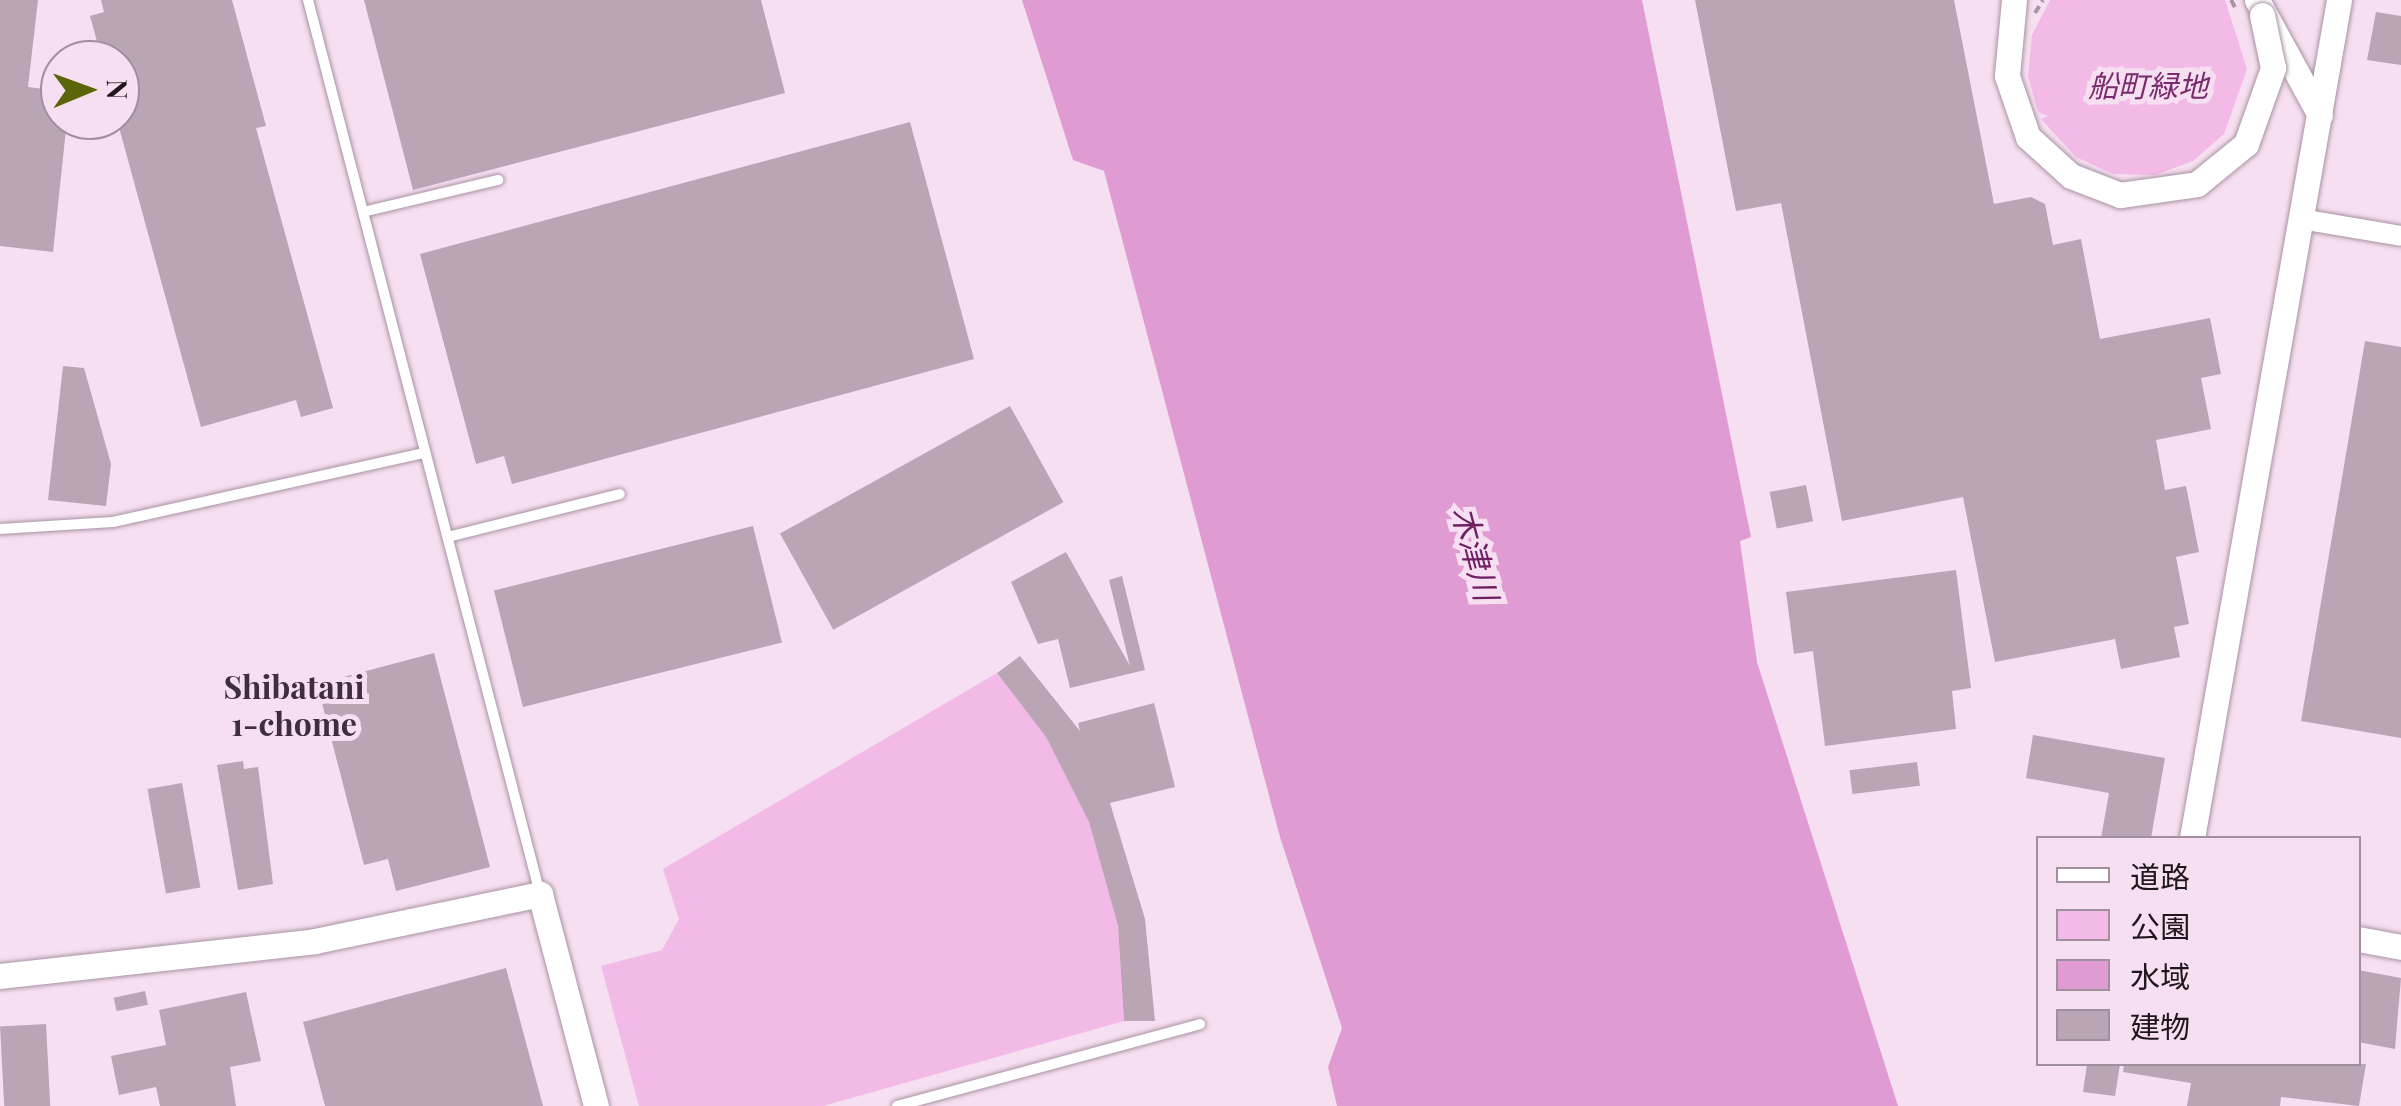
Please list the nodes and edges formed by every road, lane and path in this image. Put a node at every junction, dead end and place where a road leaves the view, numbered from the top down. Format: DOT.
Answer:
graph roads {
  1 [pos="308,0"];
  2 [pos="2044,0"];
  3 [pos="2339,0"];
  4 [pos="2020,3"];
  5 [pos="2244,6"];
  6 [pos="2320,115"];
  7 [pos="498,180"];
  8 [pos="367,211"];
  9 [pos="2301,220"];
  10 [pos="2401,236"];
  11 [pos="425,453"];
  12 [pos="620,494"];
  13 [pos="0,529"];
  14 [pos="448,537"];
  15 [pos="2192,836"];
  16 [pos="540,894"];
  17 [pos="2361,940"];
  18 [pos="2401,947"];
  19 [pos="0,976"];
  20 [pos="1200,1024"];
  21 [pos="596,1106"];
  22 [pos="898,1106"];
  1 -- 8 [label="lane"];
  2 -- 4 [label="path"];
  3 -- 6 [label="street"];
  4 -- 5 [label="street, bridge"];
  4 -- 5 [label="street, bridge"];
  5 -- 6 [label="street"];
  6 -- 9 [label="street"];
  7 -- 8 [label="lane"];
  8 -- 11 [label="lane"];
  9 -- 10 [label="street"];
  9 -- 15 [label="street"];
  11 -- 13 [label="lane"];
  11 -- 14 [label="lane"];
  12 -- 14 [label="lane"];
  14 -- 16 [label="lane"];
  16 -- 19 [label="street"];
  16 -- 21 [label="street"];
  17 -- 18 [label="street"];
  20 -- 22 [label="lane"];
}
